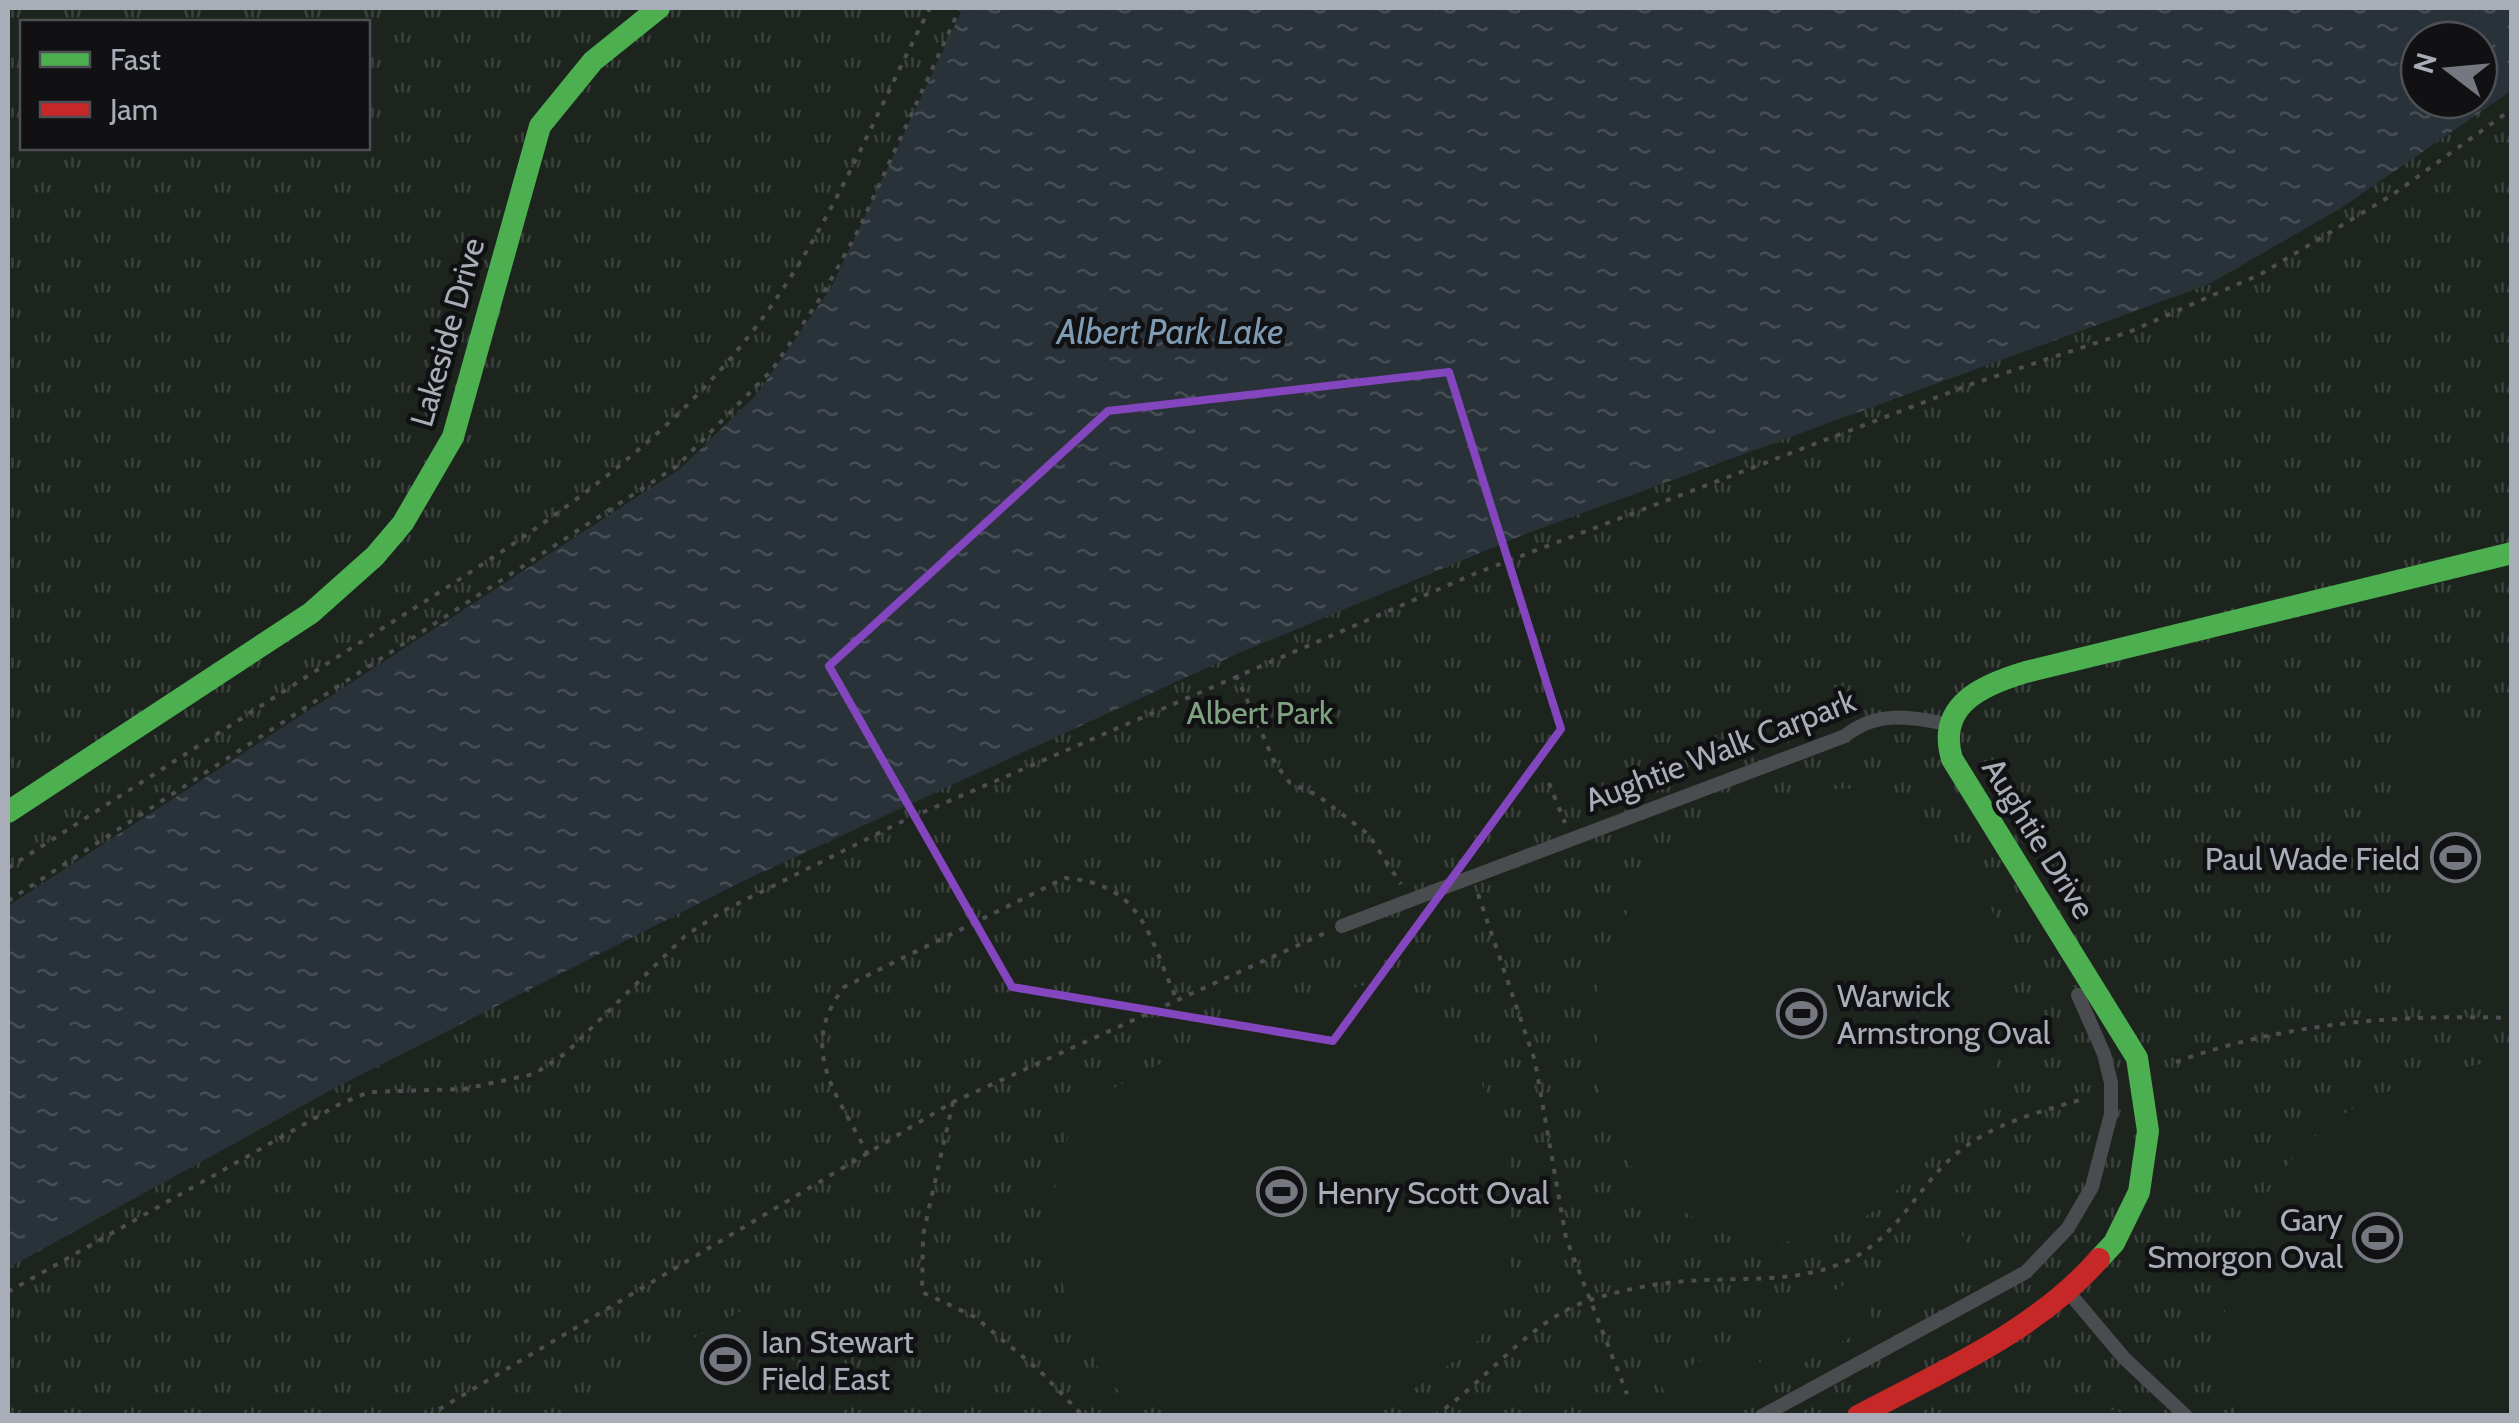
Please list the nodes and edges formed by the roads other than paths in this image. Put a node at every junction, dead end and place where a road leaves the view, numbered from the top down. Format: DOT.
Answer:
graph roads {
  1 [pos="659,8"];
  2 [pos="2512,553"];
  3 [pos="1949,724"];
  4 [pos="8,812"];
  5 [pos="2035,892"];
  6 [pos="1342,926"];
  7 [pos="2070,1294"];
  8 [pos="1762,1416"];
  9 [pos="1858,1416"];
  10 [pos="2186,1416"];
  1 -- 4 [label="street, Lakeside Drive"];
  2 -- 3 [label="street"];
  3 -- 5 [label="street, Aughtie Drive"];
  3 -- 6 [label="lane, Aughtie Walk Carpark"];
  5 -- 7 [label="street, Aughtie Drive"];
  5 -- 8 [label="lane"];
  7 -- 9 [label="street, Aughtie Drive"];
  7 -- 10 [label="lane"];
}
